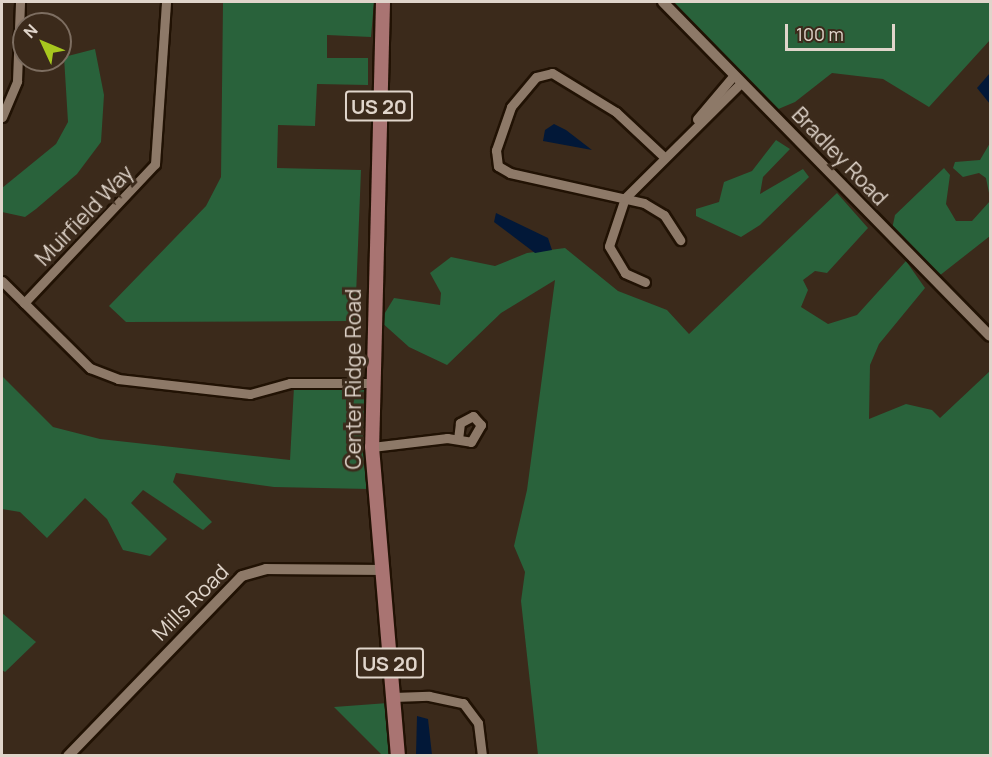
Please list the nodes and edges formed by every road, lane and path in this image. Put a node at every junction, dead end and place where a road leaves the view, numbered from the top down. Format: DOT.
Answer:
graph roads {
  1 [pos="20,2"];
  2 [pos="166,2"];
  3 [pos="383,2"];
  4 [pos="663,2"];
  5 [pos="738,79"];
  6 [pos="2,117"];
  7 [pos="663,156"];
  8 [pos="625,198"];
  9 [pos="680,240"];
  10 [pos="2,281"];
  11 [pos="645,282"];
  12 [pos="24,303"];
  13 [pos="990,336"];
  14 [pos="371,383"];
  15 [pos="458,439"];
  16 [pos="372,447"];
  17 [pos="381,570"];
  18 [pos="393,697"];
  19 [pos="68,756"];
  20 [pos="398,756"];
  21 [pos="482,756"];
  1 -- 6 [label="street"];
  2 -- 12 [label="street, Muirfield Way"];
  3 -- 14 [label="main road, Center Ridge Road / US 20"];
  4 -- 5 [label="street, Bradley Road"];
  5 -- 7 [label="street"];
  5 -- 13 [label="street, Bradley Road"];
  7 -- 8 [label="street"];
  7 -- 8 [label="street"];
  8 -- 9 [label="street"];
  8 -- 11 [label="street"];
  10 -- 12 [label="street"];
  12 -- 14 [label="street"];
  14 -- 16 [label="main road, Center Ridge Road / US 20"];
  15 -- 16 [label="street"];
  16 -- 17 [label="main road, Center Ridge Road / US 20"];
  17 -- 18 [label="main road, Center Ridge Road / US 20"];
  17 -- 19 [label="street, Mills Road"];
  18 -- 20 [label="main road, Center Ridge Road / US 20"];
  18 -- 21 [label="street"];
}
